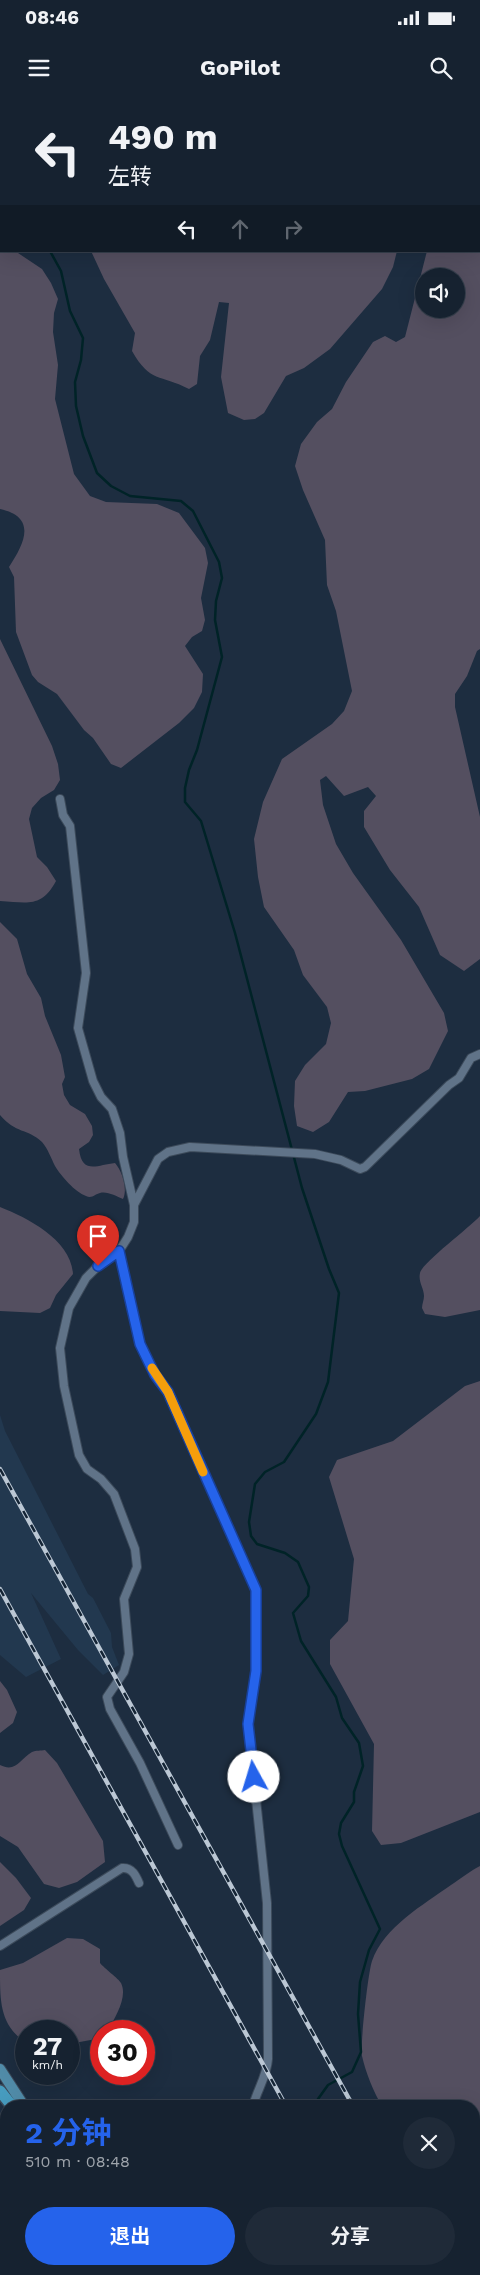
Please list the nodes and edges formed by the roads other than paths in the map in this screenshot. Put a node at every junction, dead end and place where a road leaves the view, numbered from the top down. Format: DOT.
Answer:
graph roads {
  1 [pos="60,799"];
  2 [pos="480,1054"];
  3 [pos="134,1204"];
  4 [pos="119,1251"];
  5 [pos="178,1845"];
  6 [pos="139,1883"];
  7 [pos="0,1946"];
  8 [pos="0,2069"];
  9 [pos="20,2100"];
  10 [pos="254,2100"];
  1 -- 3 [label="street"];
  2 -- 3 [label="street"];
  3 -- 4 [label="street"];
  4 -- 5 [label="street"];
  4 -- 10 [label="street"];
  6 -- 7 [label="street"];
  8 -- 9 [label="main road"];
}
